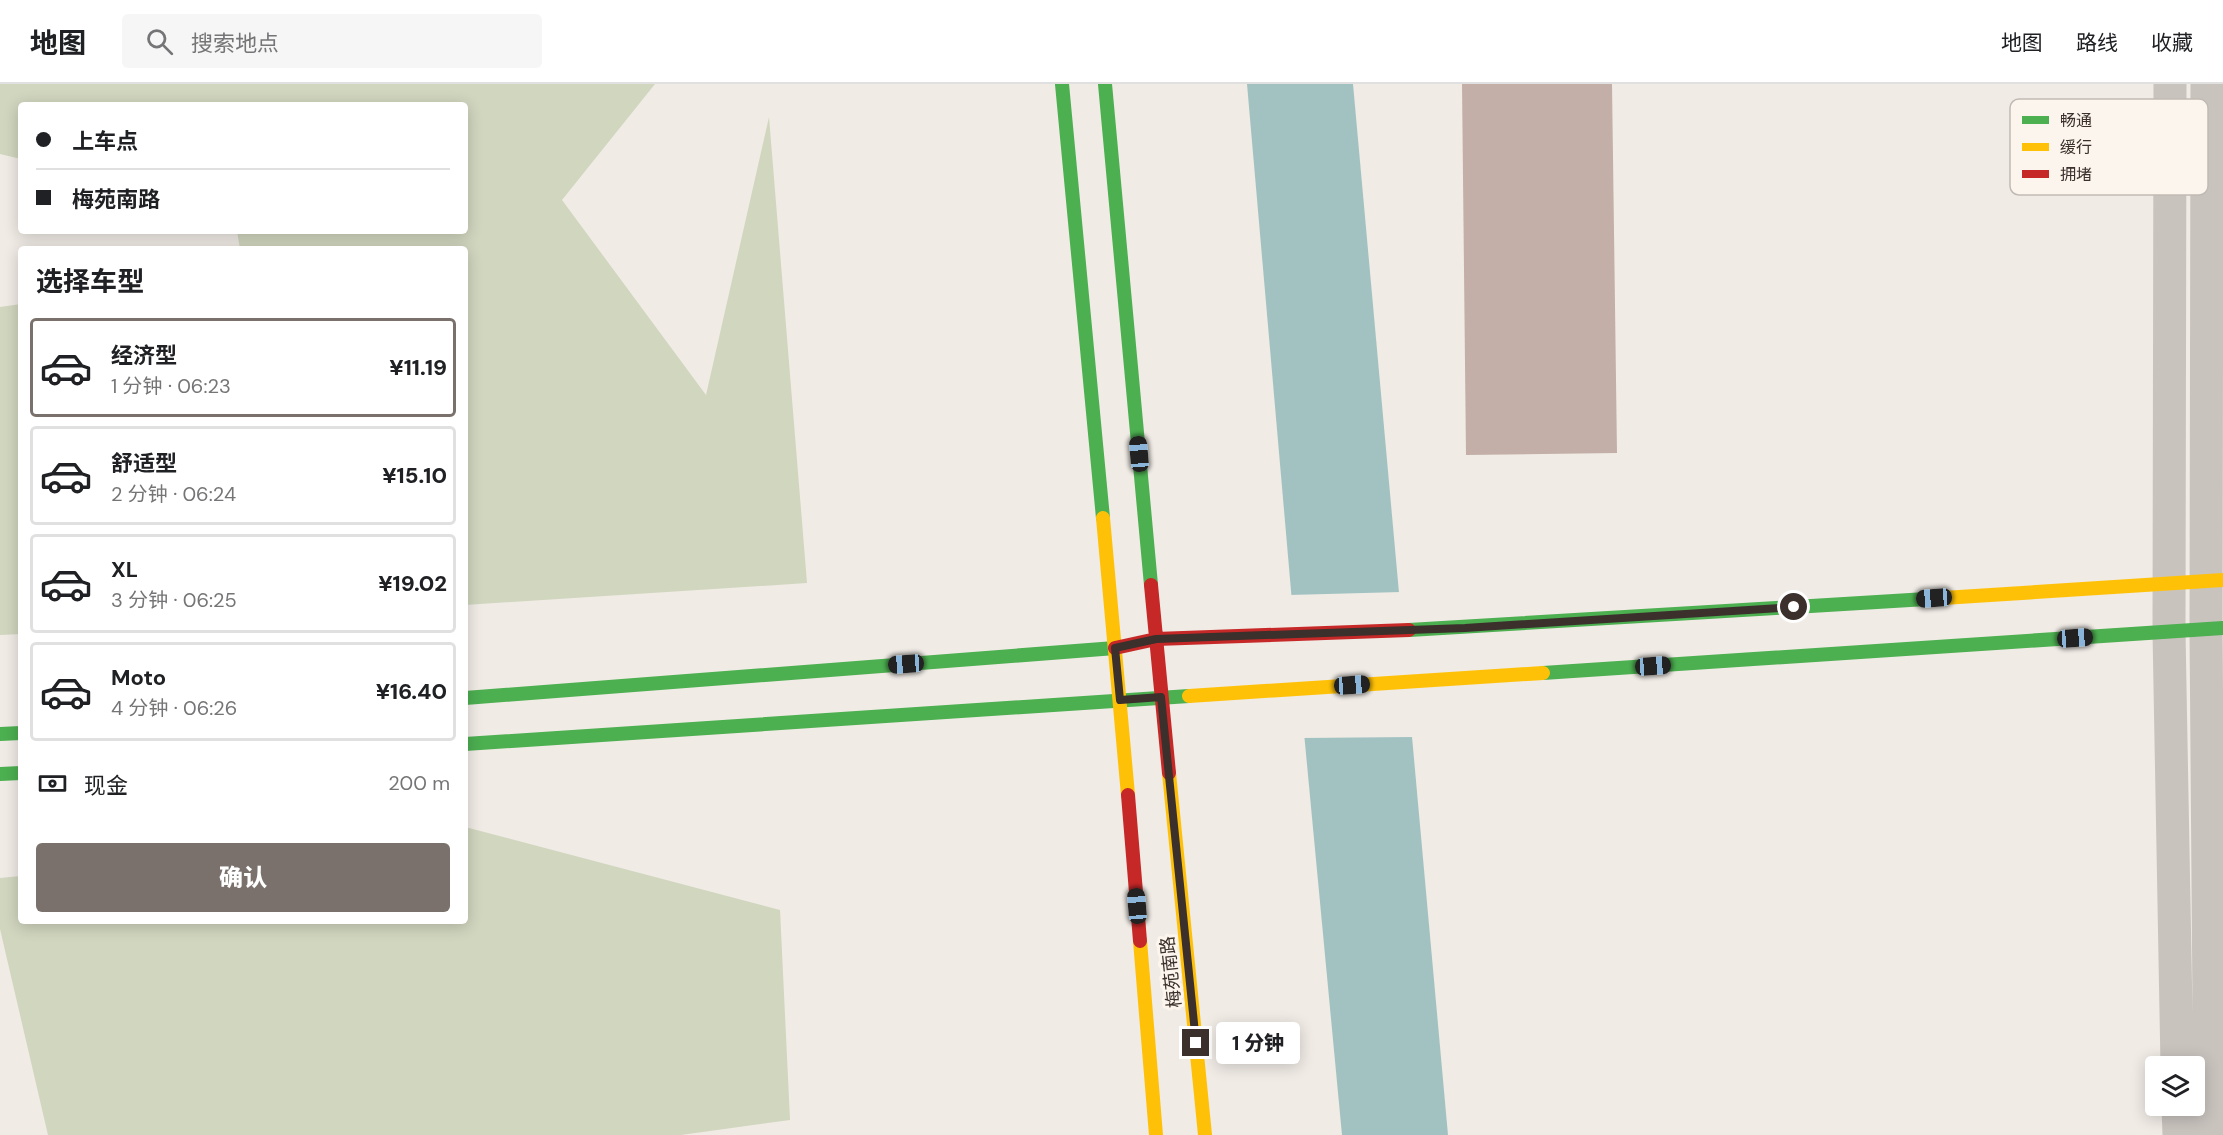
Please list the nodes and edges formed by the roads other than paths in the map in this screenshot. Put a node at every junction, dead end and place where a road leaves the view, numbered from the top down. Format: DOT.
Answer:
graph roads {
  1 [pos="1062,84"];
  2 [pos="1105,84"];
  3 [pos="2170,84"];
  4 [pos="2207,84"];
  5 [pos="2170,99"];
  6 [pos="2207,99"];
  7 [pos="2208,146"];
  8 [pos="2170,195"];
  9 [pos="2215,580"];
  10 [pos="2169,584"];
  11 [pos="2214,628"];
  12 [pos="2169,632"];
  13 [pos="1156,639"];
  14 [pos="1115,648"];
  15 [pos="1161,697"];
  16 [pos="468,698"];
  17 [pos="1120,700"];
  18 [pos="18,733"];
  19 [pos="0,734"];
  20 [pos="468,744"];
  21 [pos="18,773"];
  22 [pos="0,774"];
  23 [pos="2178,1056"];
  24 [pos="2178,1116"];
  25 [pos="1156,1135"];
  26 [pos="1205,1135"];
  27 [pos="2179,1135"];
  28 [pos="2210,1135"];
  1 -- 14 [label="street, 梅苑南路"];
  2 -- 13 [label="street, 梅苑南路"];
  3 -- 5 [label="street"];
  4 -- 6 [label="street"];
  7 -- 9 [label="street"];
  8 -- 10 [label="street"];
  9 -- 10 [label="street"];
  9 -- 11 [label="street"];
  10 -- 12 [label="street"];
  10 -- 13 [label="street"];
  11 -- 12 [label="street"];
  11 -- 28 [label="street"];
  12 -- 15 [label="street"];
  12 -- 23 [label="street"];
  13 -- 14 [label="street"];
  13 -- 15 [label="street, 梅苑南路"];
  14 -- 16 [label="street"];
  14 -- 17 [label="street, 梅苑南路"];
  15 -- 17 [label="street"];
  15 -- 26 [label="street, 梅苑南路"];
  17 -- 20 [label="street"];
  17 -- 25 [label="street, 梅苑南路"];
  18 -- 19 [label="street"];
  21 -- 22 [label="street"];
  24 -- 27 [label="street"];
}
